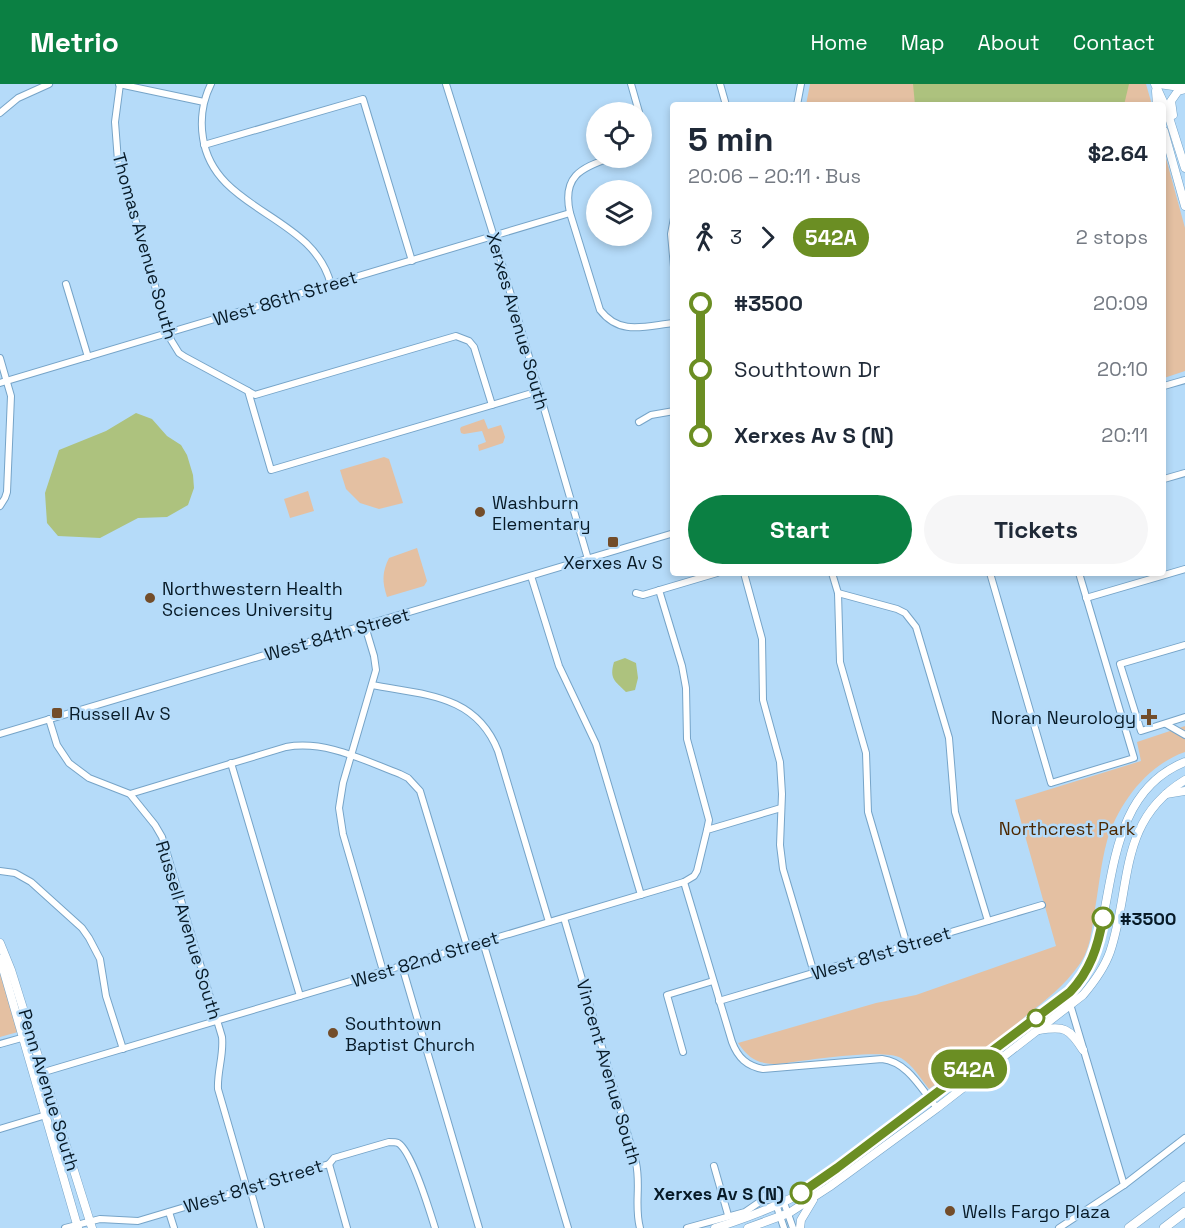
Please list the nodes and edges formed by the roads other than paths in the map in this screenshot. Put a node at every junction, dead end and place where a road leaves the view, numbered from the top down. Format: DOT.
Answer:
graph roads {
  1 [pos="49,84"];
  2 [pos="120,84"];
  3 [pos="211,84"];
  4 [pos="446,84"];
  5 [pos="631,84"];
  6 [pos="720,84"];
  7 [pos="801,84"];
  8 [pos="1156,84"];
  9 [pos="1184,84"];
  10 [pos="1185,89"];
  11 [pos="204,102"];
  12 [pos="636,102"];
  13 [pos="725,102"];
  14 [pos="798,102"];
  15 [pos="1157,102"];
  16 [pos="1164,102"];
  17 [pos="1166,108"];
  18 [pos="0,113"];
  19 [pos="1166,138"];
  20 [pos="1176,140"];
  21 [pos="204,145"];
  22 [pos="586,167"];
  23 [pos="1185,168"];
  24 [pos="1185,206"];
  25 [pos="570,213"];
  26 [pos="494,237"];
  27 [pos="412,261"];
  28 [pos="66,285"];
  29 [pos="331,285"];
  30 [pos="670,323"];
  31 [pos="169,333"];
  32 [pos="88,357"];
  33 [pos="0,358"];
  34 [pos="1185,380"];
  35 [pos="4,382"];
  36 [pos="1166,385"];
  37 [pos="248,391"];
  38 [pos="539,391"];
  39 [pos="492,405"];
  40 [pos="670,412"];
  41 [pos="639,422"];
  42 [pos="1185,473"];
  43 [pos="1166,478"];
  44 [pos="0,506"];
  45 [pos="670,534"];
  46 [pos="588,559"];
  47 [pos="1185,569"];
  48 [pos="1166,575"];
  49 [pos="531,576"];
  50 [pos="707,576"];
  51 [pos="745,576"];
  52 [pos="833,576"];
  53 [pos="991,576"];
  54 [pos="1080,576"];
  55 [pos="1161,576"];
  56 [pos="659,590"];
  57 [pos="636,593"];
  58 [pos="838,593"];
  59 [pos="1086,598"];
  60 [pos="366,626"];
  61 [pos="1185,645"];
  62 [pos="372,685"];
  63 [pos="1185,717"];
  64 [pos="49,719"];
  65 [pos="1166,723"];
  66 [pos="0,734"];
  67 [pos="1185,735"];
  68 [pos="351,756"];
  69 [pos="1185,762"];
  70 [pos="231,763"];
  71 [pos="1185,780"];
  72 [pos="1185,791"];
  73 [pos="130,794"];
  74 [pos="1164,794"];
  75 [pos="781,808"];
  76 [pos="707,830"];
  77 [pos="0,871"];
  78 [pos="684,882"];
  79 [pos="641,894"];
  80 [pos="1042,905"];
  81 [pos="564,918"];
  82 [pos="988,921"];
  83 [pos="549,922"];
  84 [pos="483,942"];
  85 [pos="0,943"];
  86 [pos="907,945"];
  87 [pos="467,946"];
  88 [pos="2,954"];
  89 [pos="402,966"];
  90 [pos="383,971"];
  91 [pos="814,973"];
  92 [pos="713,981"];
  93 [pos="1067,994"];
  94 [pos="300,996"];
  95 [pos="719,1001"];
  96 [pos="1071,1006"];
  97 [pos="217,1021"];
  98 [pos="1038,1030"];
  99 [pos="32,1035"];
  100 [pos="22,1038"];
  101 [pos="0,1044"];
  102 [pos="123,1049"];
  103 [pos="1083,1050"];
  104 [pos="683,1052"];
  105 [pos="44,1072"];
  106 [pos="34,1075"];
  107 [pos="929,1099"];
  108 [pos="937,1108"];
  109 [pos="56,1112"];
  110 [pos="46,1115"];
  111 [pos="0,1129"];
  112 [pos="1185,1138"];
  113 [pos="329,1164"];
  114 [pos="714,1167"];
  115 [pos="1124,1185"];
  116 [pos="1185,1186"];
  117 [pos="249,1188"];
  118 [pos="816,1196"];
  119 [pos="781,1204"];
  120 [pos="169,1212"];
  121 [pos="1185,1212"];
  122 [pos="728,1215"];
  123 [pos="785,1215"];
  124 [pos="91,1225"];
  125 [pos="758,1225"];
  126 [pos="77,1226"];
  127 [pos="65,1228"];
  128 [pos="174,1228"];
  129 [pos="261,1228"];
  130 [pos="347,1228"];
  131 [pos="435,1228"];
  132 [pos="479,1228"];
  133 [pos="568,1228"];
  134 [pos="640,1228"];
  135 [pos="687,1228"];
  136 [pos="715,1228"];
  137 [pos="748,1228"];
  138 [pos="769,1228"];
  139 [pos="784,1228"];
  140 [pos="793,1228"];
  141 [pos="800,1228"];
  142 [pos="1059,1228"];
  143 [pos="1129,1228"];
  144 [pos="1164,1228"];
  1 -- 18 [label="street"];
  2 -- 11 [label="street"];
  2 -- 31 [label="street, Thomas Avenue South"];
  3 -- 11 [label="street"];
  4 -- 26 [label="street, Xerxes Avenue South"];
  5 -- 12 [label="street"];
  6 -- 13 [label="street"];
  7 -- 14 [label="street"];
  8 -- 9 [label="main road"];
  8 -- 15 [label="main road"];
  8 -- 16 [label="main road"];
  10 -- 20 [label="main road"];
  11 -- 21 [label="street"];
  17 -- 20 [label="main road"];
  19 -- 24 [label="main road"];
  20 -- 23 [label="main road"];
  21 -- 27 [label="street"];
  21 -- 29 [label="street"];
  22 -- 25 [label="street"];
  25 -- 26 [label="street, West 86th Street"];
  25 -- 30 [label="street"];
  26 -- 27 [label="street, West 86th Street"];
  26 -- 38 [label="street, Xerxes Avenue South"];
  27 -- 29 [label="street, West 86th Street"];
  28 -- 32 [label="street"];
  29 -- 31 [label="street, West 86th Street"];
  31 -- 32 [label="street, West 86th Street"];
  31 -- 37 [label="street, Thomas Avenue South"];
  32 -- 35 [label="street, West 86th Street"];
  33 -- 35 [label="street"];
  34 -- 36 [label="street"];
  35 -- 44 [label="street"];
  37 -- 39 [label="street"];
  37 -- 39 [label="street"];
  38 -- 39 [label="street"];
  38 -- 46 [label="street, Xerxes Avenue South"];
  40 -- 41 [label="street"];
  42 -- 43 [label="street"];
  45 -- 46 [label="street, West 84th Street"];
  46 -- 49 [label="street, West 84th Street"];
  47 -- 48 [label="street"];
  49 -- 60 [label="street, West 84th Street"];
  49 -- 79 [label="street"];
  50 -- 56 [label="street"];
  51 -- 75 [label="street"];
  52 -- 58 [label="street"];
  53 -- 59 [label="street"];
  54 -- 59 [label="street"];
  55 -- 59 [label="street"];
  56 -- 57 [label="street"];
  56 -- 76 [label="street"];
  58 -- 82 [label="street"];
  58 -- 86 [label="street"];
  60 -- 62 [label="street"];
  60 -- 64 [label="street, West 84th Street"];
  61 -- 65 [label="street"];
  62 -- 68 [label="street"];
  62 -- 83 [label="street"];
  63 -- 65 [label="street"];
  64 -- 66 [label="street, West 84th Street"];
  64 -- 73 [label="street, Russell Avenue South"];
  65 -- 67 [label="street"];
  68 -- 70 [label="street"];
  68 -- 87 [label="street"];
  68 -- 90 [label="street"];
  69 -- 93 [label="main road"];
  70 -- 73 [label="street"];
  70 -- 94 [label="street"];
  71 -- 74 [label="main road"];
  72 -- 74 [label="main road"];
  73 -- 97 [label="street, Russell Avenue South"];
  74 -- 96 [label="main road"];
  75 -- 76 [label="street"];
  75 -- 91 [label="street"];
  76 -- 78 [label="street"];
  77 -- 102 [label="street"];
  78 -- 79 [label="street, West 82nd Street"];
  78 -- 92 [label="street"];
  79 -- 81 [label="street, West 82nd Street"];
  80 -- 82 [label="street, West 81st Street"];
  81 -- 83 [label="street, West 82nd Street"];
  81 -- 134 [label="street, Vincent Avenue South"];
  82 -- 86 [label="street, West 81st Street"];
  83 -- 84 [label="street, West 82nd Street"];
  84 -- 87 [label="street, West 82nd Street"];
  84 -- 133 [label="street"];
  85 -- 88 [label="main road, Penn Avenue South"];
  86 -- 91 [label="street, West 81st Street"];
  87 -- 89 [label="street, West 82nd Street"];
  88 -- 99 [label="main road, Penn Avenue South"];
  88 -- 100 [label="main road, Penn Avenue South"];
  89 -- 90 [label="street, West 82nd Street"];
  89 -- 132 [label="street"];
  90 -- 94 [label="street, West 82nd Street"];
  91 -- 95 [label="street, West 81st Street"];
  92 -- 95 [label="street"];
  92 -- 104 [label="street"];
  93 -- 96 [label="street"];
  93 -- 107 [label="main road"];
  94 -- 97 [label="street, West 82nd Street"];
  95 -- 107 [label="street"];
  96 -- 98 [label="main road"];
  96 -- 103 [label="street"];
  97 -- 102 [label="street, West 82nd Street"];
  97 -- 117 [label="street, Russell Avenue South"];
  98 -- 103 [label="main road"];
  98 -- 108 [label="main road"];
  99 -- 100 [label="street"];
  99 -- 105 [label="main road, Penn Avenue South"];
  100 -- 101 [label="street"];
  100 -- 106 [label="main road, Penn Avenue South"];
  102 -- 105 [label="street, West 82nd Street"];
  103 -- 115 [label="street"];
  105 -- 106 [label="street, West 82nd Street"];
  105 -- 109 [label="main road, Penn Avenue South"];
  106 -- 110 [label="main road, Penn Avenue South"];
  107 -- 108 [label="street"];
  107 -- 119 [label="main road"];
  108 -- 118 [label="main road"];
  109 -- 110 [label="street"];
  109 -- 124 [label="main road, Penn Avenue South"];
  110 -- 111 [label="street"];
  110 -- 126 [label="main road, Penn Avenue South"];
  112 -- 115 [label="street"];
  113 -- 117 [label="street, West 81st Street"];
  113 -- 130 [label="street"];
  113 -- 131 [label="street, West 81st Street"];
  114 -- 122 [label="street"];
  115 -- 142 [label="street"];
  116 -- 143 [label="highway"];
  117 -- 120 [label="street, West 81st Street"];
  117 -- 129 [label="street, Russell Avenue South"];
  118 -- 123 [label="main road"];
  118 -- 141 [label="main road"];
  119 -- 122 [label="street"];
  119 -- 123 [label="street"];
  119 -- 136 [label="main road"];
  120 -- 124 [label="street, West 81st Street"];
  120 -- 128 [label="street"];
  121 -- 144 [label="highway"];
  122 -- 135 [label="street"];
  123 -- 125 [label="main road"];
  123 -- 139 [label="street"];
  123 -- 140 [label="street"];
  124 -- 126 [label="street, West 81st Street"];
  125 -- 137 [label="main road"];
  125 -- 138 [label="main road"];
  126 -- 127 [label="street, West 81st Street"];
}
